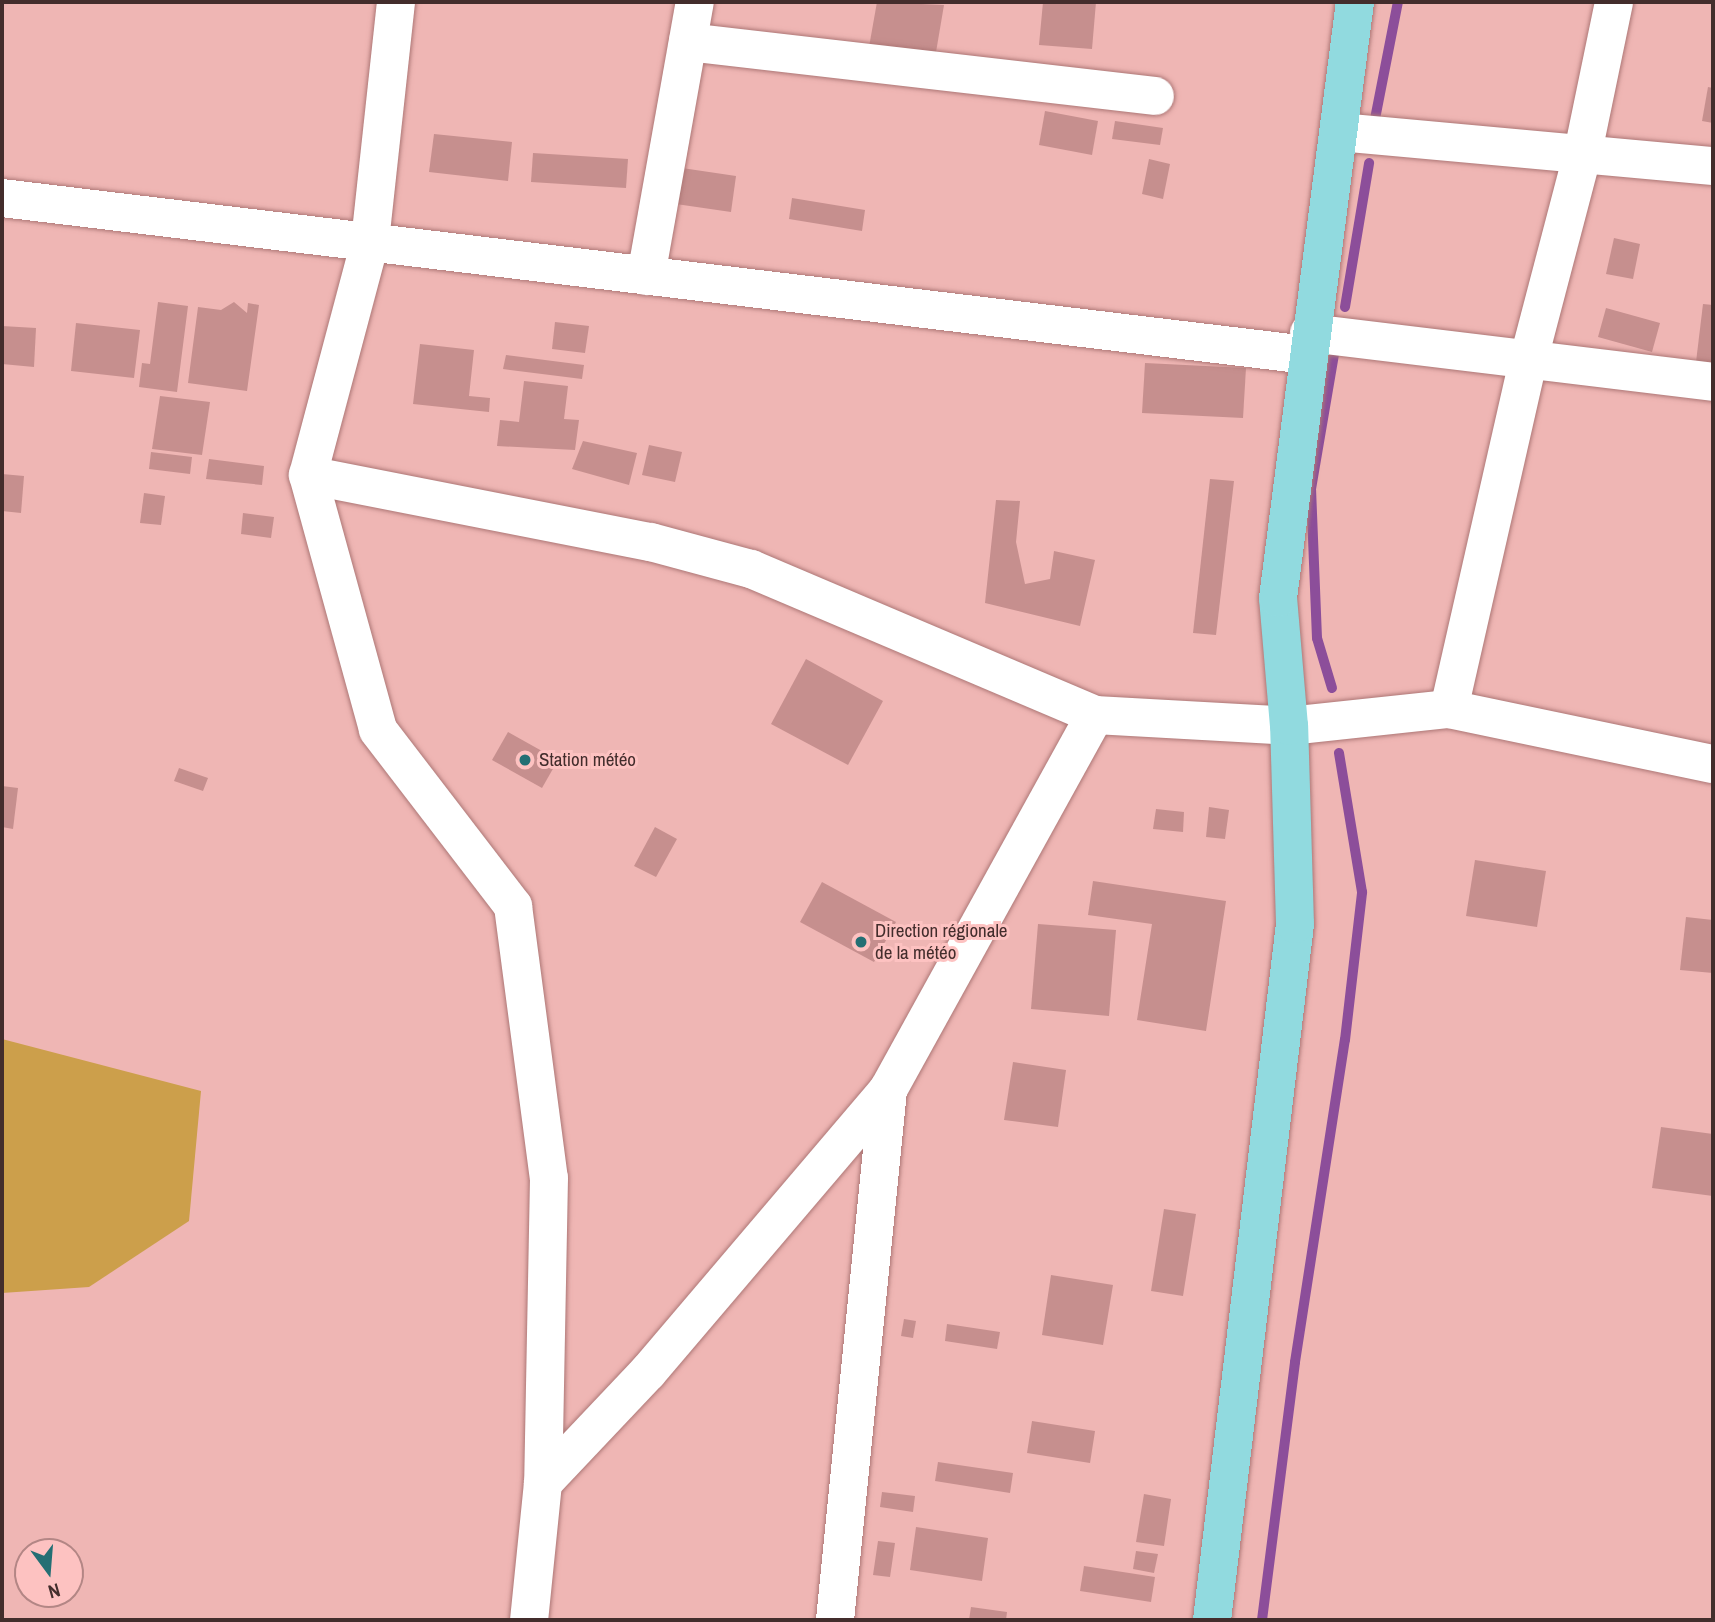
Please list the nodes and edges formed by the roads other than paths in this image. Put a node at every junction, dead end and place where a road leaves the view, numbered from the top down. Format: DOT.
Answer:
graph roads {
  1 [pos="396,2"];
  2 [pos="695,2"];
  3 [pos="1355,2"];
  4 [pos="1614,2"];
  5 [pos="688,42"];
  6 [pos="1155,96"];
  7 [pos="1339,132"];
  8 [pos="1583,152"];
  9 [pos="1713,166"];
  10 [pos="2,198"];
  11 [pos="370,242"];
  12 [pos="646,275"];
  13 [pos="1308,344"];
  14 [pos="1529,358"];
  15 [pos="1713,382"];
  16 [pos="308,475"];
  17 [pos="1449,709"];
  18 [pos="1095,715"];
  19 [pos="1289,726"];
  20 [pos="1713,764"];
  21 [pos="888,1090"];
  22 [pos="543,1483"];
  23 [pos="529,1620"];
  24 [pos="835,1620"];
  25 [pos="1212,1620"];
  1 -- 11 [label="street"];
  2 -- 5 [label="street"];
  3 -- 7 [label="main road"];
  4 -- 8 [label="street"];
  5 -- 6 [label="street"];
  5 -- 12 [label="street"];
  7 -- 8 [label="street"];
  7 -- 13 [label="main road"];
  8 -- 9 [label="street"];
  8 -- 14 [label="street"];
  10 -- 11 [label="street"];
  11 -- 12 [label="street"];
  11 -- 16 [label="street"];
  12 -- 13 [label="street"];
  13 -- 14 [label="street"];
  13 -- 19 [label="main road"];
  14 -- 15 [label="street"];
  14 -- 17 [label="street"];
  16 -- 18 [label="street"];
  16 -- 22 [label="street"];
  17 -- 19 [label="street"];
  17 -- 20 [label="street"];
  18 -- 19 [label="street"];
  18 -- 21 [label="street"];
  19 -- 25 [label="main road"];
  21 -- 22 [label="street"];
  21 -- 24 [label="street"];
  22 -- 23 [label="street"];
}
